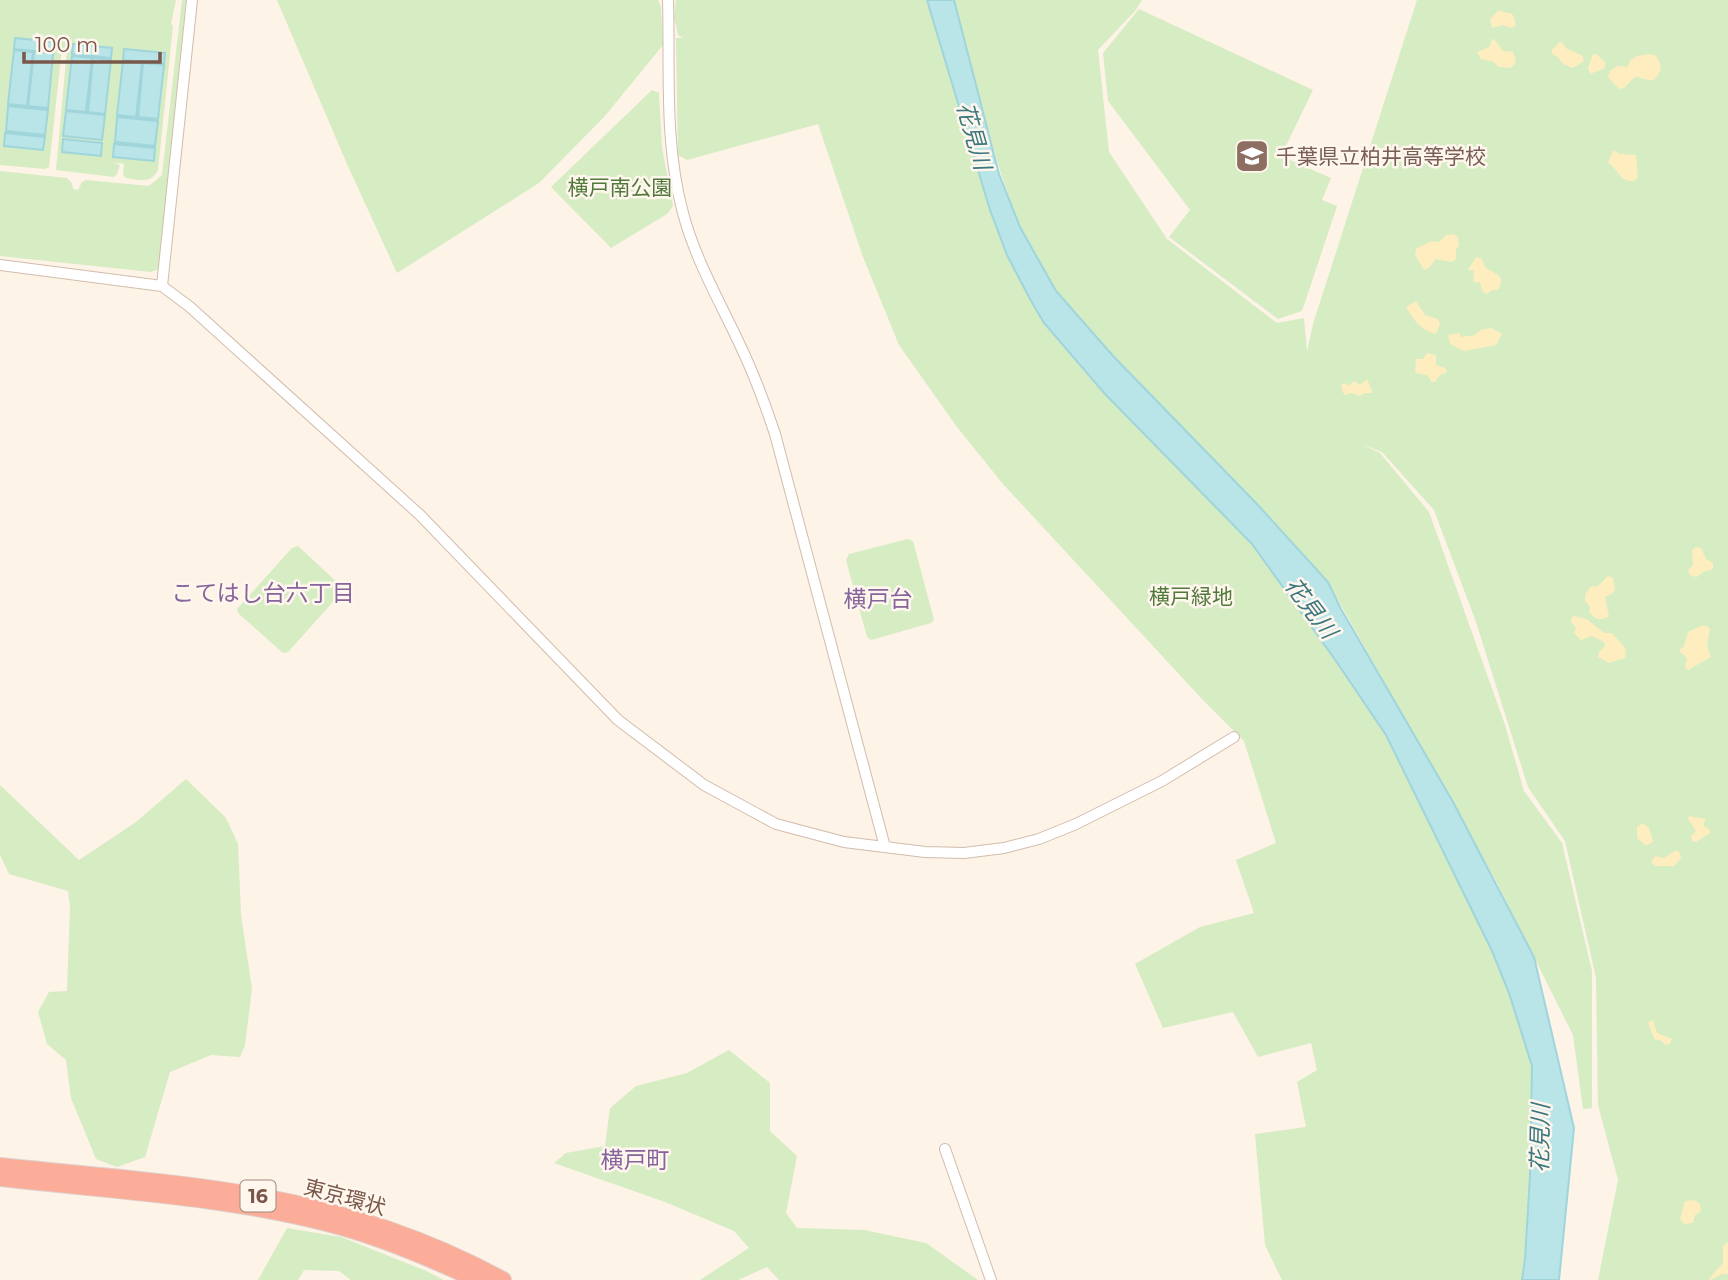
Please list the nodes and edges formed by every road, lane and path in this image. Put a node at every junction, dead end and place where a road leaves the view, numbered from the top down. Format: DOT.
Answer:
graph roads {
  1 [pos="192,0"];
  2 [pos="668,0"];
  3 [pos="0,265"];
  4 [pos="162,286"];
  5 [pos="1234,737"];
  6 [pos="885,847"];
  7 [pos="945,1149"];
  8 [pos="0,1166"];
  9 [pos="0,1178"];
  10 [pos="477,1280"];
  11 [pos="503,1280"];
  12 [pos="991,1280"];
  1 -- 4 [label="street"];
  2 -- 6 [label="street"];
  3 -- 4 [label="street"];
  4 -- 6 [label="street"];
  5 -- 6 [label="street"];
  7 -- 12 [label="street"];
  8 -- 11 [label="highway, 東京環状 / 16"];
  9 -- 10 [label="highway, 東京環状 / 16"];
}
